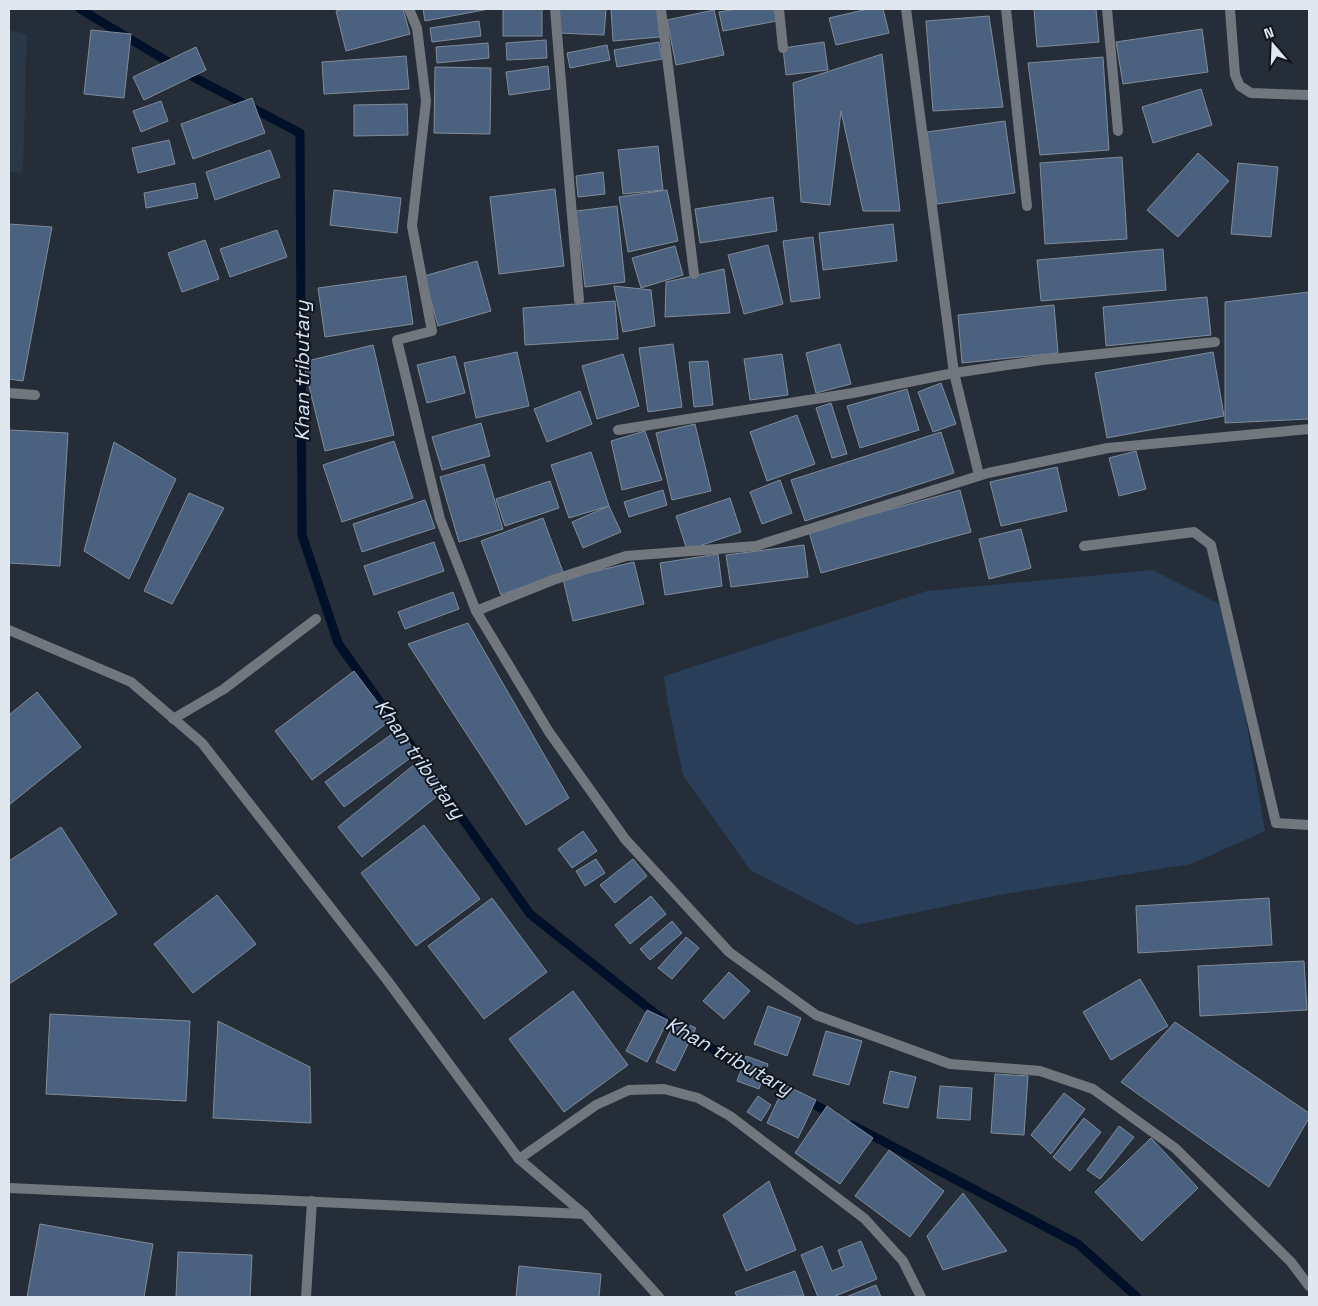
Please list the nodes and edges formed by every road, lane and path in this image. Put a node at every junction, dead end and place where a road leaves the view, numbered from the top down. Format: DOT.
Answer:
graph roads {
  1 [pos="409,9"];
  2 [pos="555,9"];
  3 [pos="662,9"];
  4 [pos="779,9"];
  5 [pos="906,9"];
  6 [pos="1006,9"];
  7 [pos="1107,9"];
  8 [pos="1230,9"];
  9 [pos="782,48"];
  10 [pos="1309,95"];
  11 [pos="1118,131"];
  12 [pos="1027,206"];
  13 [pos="694,274"];
  14 [pos="579,300"];
  15 [pos="1215,342"];
  16 [pos="954,373"];
  17 [pos="9,393"];
  18 [pos="35,395"];
  19 [pos="1309,429"];
  20 [pos="618,430"];
  21 [pos="979,475"];
  22 [pos="1084,546"];
  23 [pos="476,611"];
  24 [pos="316,619"];
  25 [pos="9,630"];
  26 [pos="173,719"];
  27 [pos="1309,827"];
  28 [pos="519,1159"];
  29 [pos="9,1188"];
  30 [pos="312,1201"];
  31 [pos="584,1214"];
  32 [pos="1309,1286"];
  33 [pos="306,1297"];
  34 [pos="659,1297"];
  35 [pos="921,1297"];
  1 -- 23 [label="street"];
  2 -- 14 [label="street"];
  3 -- 13 [label="street"];
  4 -- 9 [label="street"];
  5 -- 16 [label="street"];
  6 -- 12 [label="street"];
  7 -- 11 [label="street"];
  8 -- 10 [label="street"];
  15 -- 16 [label="street"];
  16 -- 20 [label="street"];
  16 -- 21 [label="street"];
  17 -- 18 [label="street"];
  19 -- 21 [label="street"];
  21 -- 23 [label="street"];
  22 -- 27 [label="street"];
  23 -- 32 [label="street"];
  24 -- 26 [label="street"];
  25 -- 26 [label="street"];
  26 -- 28 [label="street"];
  28 -- 31 [label="street"];
  28 -- 35 [label="street"];
  29 -- 30 [label="street"];
  30 -- 31 [label="street"];
  30 -- 33 [label="street"];
  31 -- 34 [label="street"];
}
